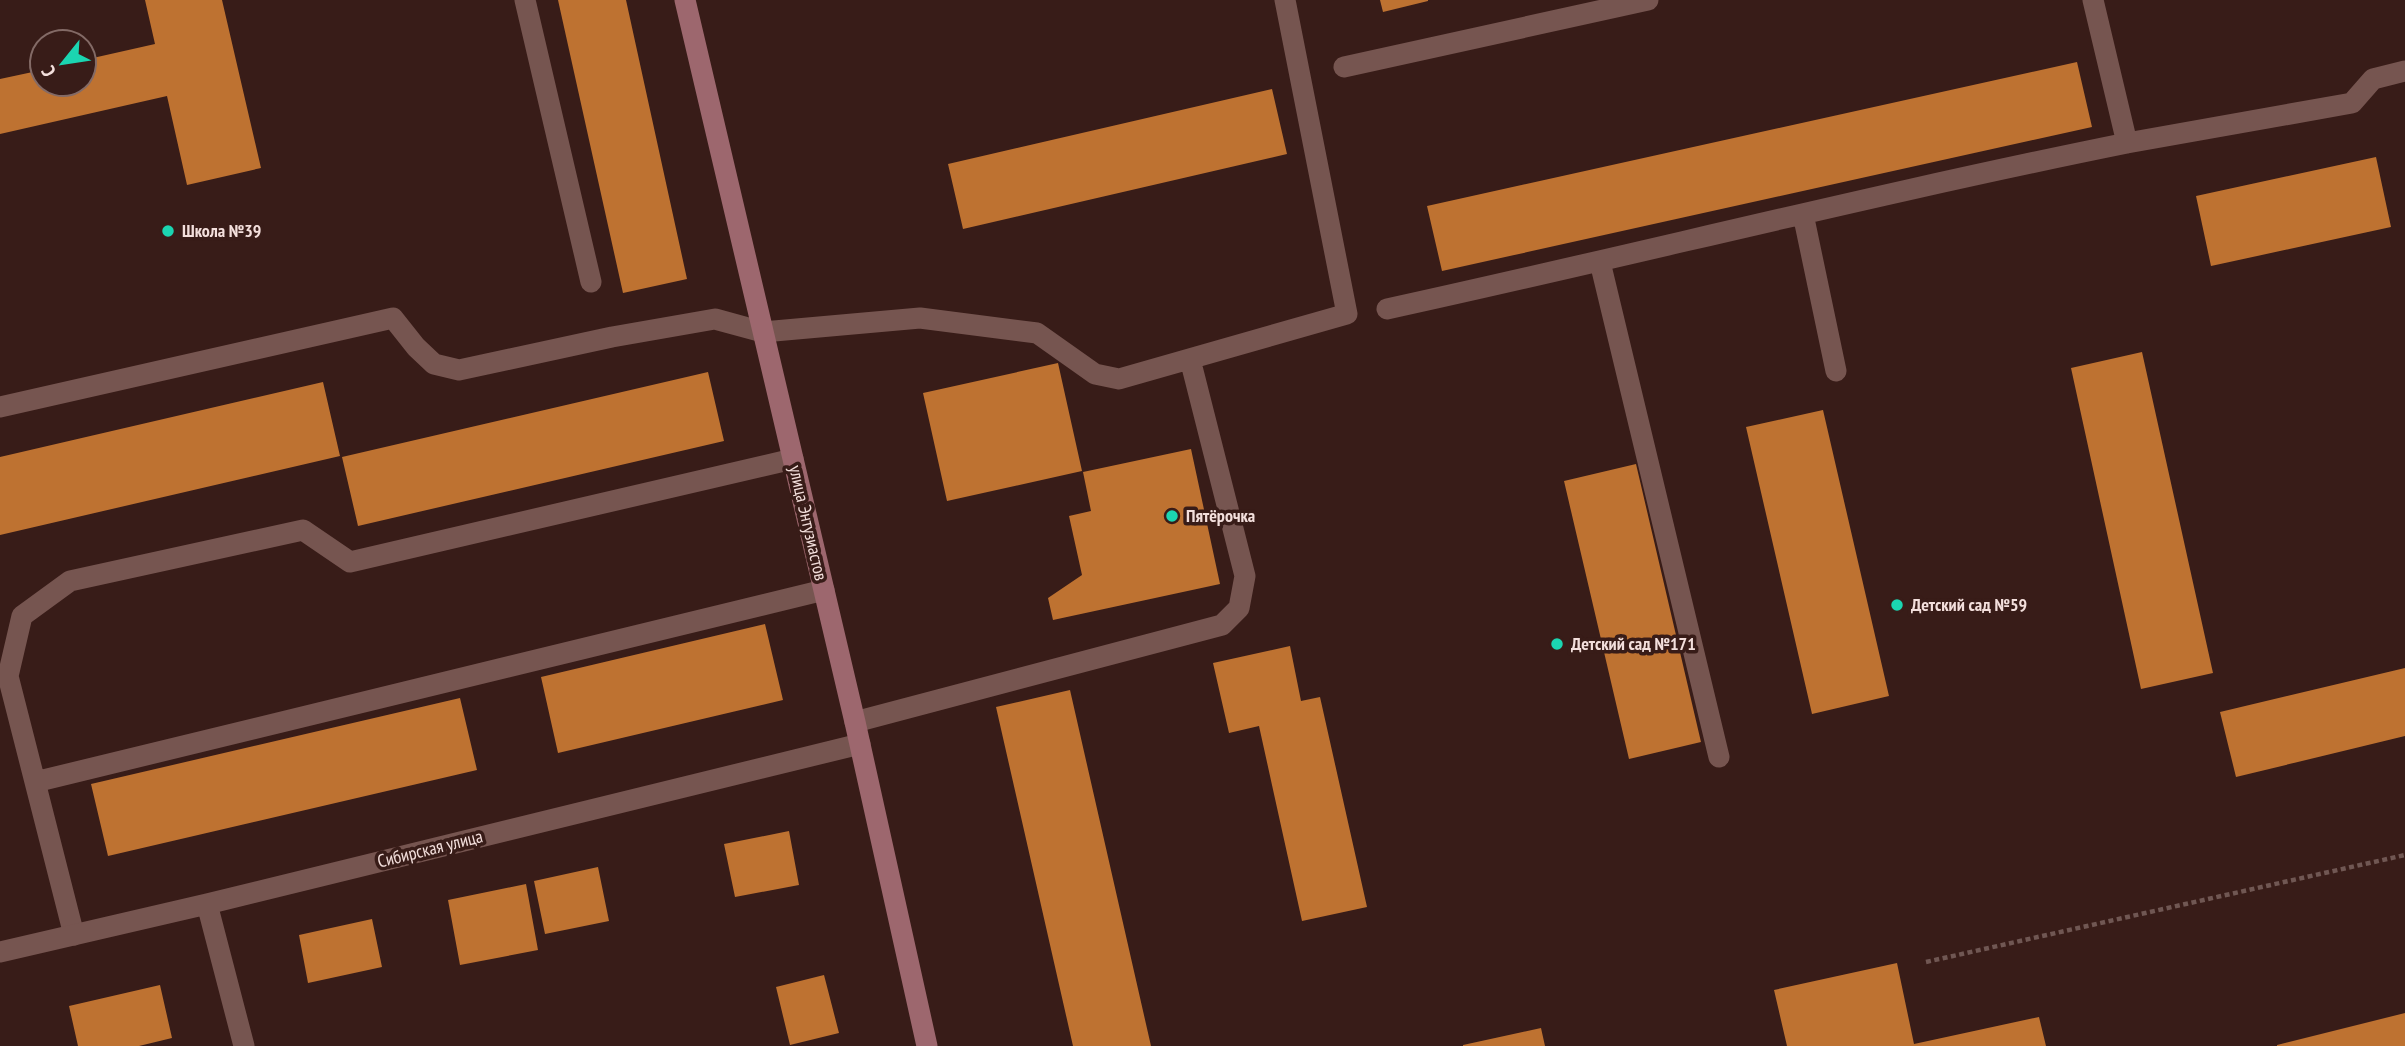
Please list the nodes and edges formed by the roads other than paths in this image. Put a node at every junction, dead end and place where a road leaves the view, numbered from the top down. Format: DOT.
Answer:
graph roads {
  1 [pos="525,0"];
  2 [pos="685,0"];
  3 [pos="1285,0"];
  4 [pos="1648,0"];
  5 [pos="2093,0"];
  6 [pos="1344,67"];
  7 [pos="2405,71"];
  8 [pos="2127,143"];
  9 [pos="1803,214"];
  10 [pos="1600,262"];
  11 [pos="590,282"];
  12 [pos="1387,309"];
  13 [pos="762,332"];
  14 [pos="1190,359"];
  15 [pos="1836,371"];
  16 [pos="0,407"];
  17 [pos="793,458"];
  18 [pos="824,590"];
  19 [pos="855,722"];
  20 [pos="860,744"];
  21 [pos="1720,757"];
  22 [pos="35,782"];
  23 [pos="207,904"];
  24 [pos="74,935"];
  25 [pos="0,952"];
  26 [pos="244,1046"];
  27 [pos="927,1046"];
  1 -- 11 [label="street"];
  2 -- 13 [label="street, улица Энтузиастов"];
  3 -- 14 [label="street"];
  4 -- 6 [label="street"];
  5 -- 8 [label="street"];
  7 -- 8 [label="street"];
  8 -- 9 [label="street"];
  9 -- 10 [label="street"];
  9 -- 15 [label="street"];
  10 -- 12 [label="street"];
  10 -- 21 [label="street"];
  13 -- 14 [label="street"];
  13 -- 16 [label="street"];
  13 -- 17 [label="street, улица Энтузиастов"];
  14 -- 19 [label="street"];
  17 -- 18 [label="street, улица Энтузиастов"];
  17 -- 22 [label="street"];
  18 -- 19 [label="street, улица Энтузиастов"];
  18 -- 22 [label="street"];
  19 -- 20 [label="street, улица Энтузиастов"];
  20 -- 23 [label="street, Сибирская улица"];
  20 -- 27 [label="street, улица Энтузиастов"];
  22 -- 24 [label="street"];
  23 -- 24 [label="street, Сибирская улица"];
  23 -- 26 [label="street"];
  24 -- 25 [label="street, Сибирская улица"];
}
